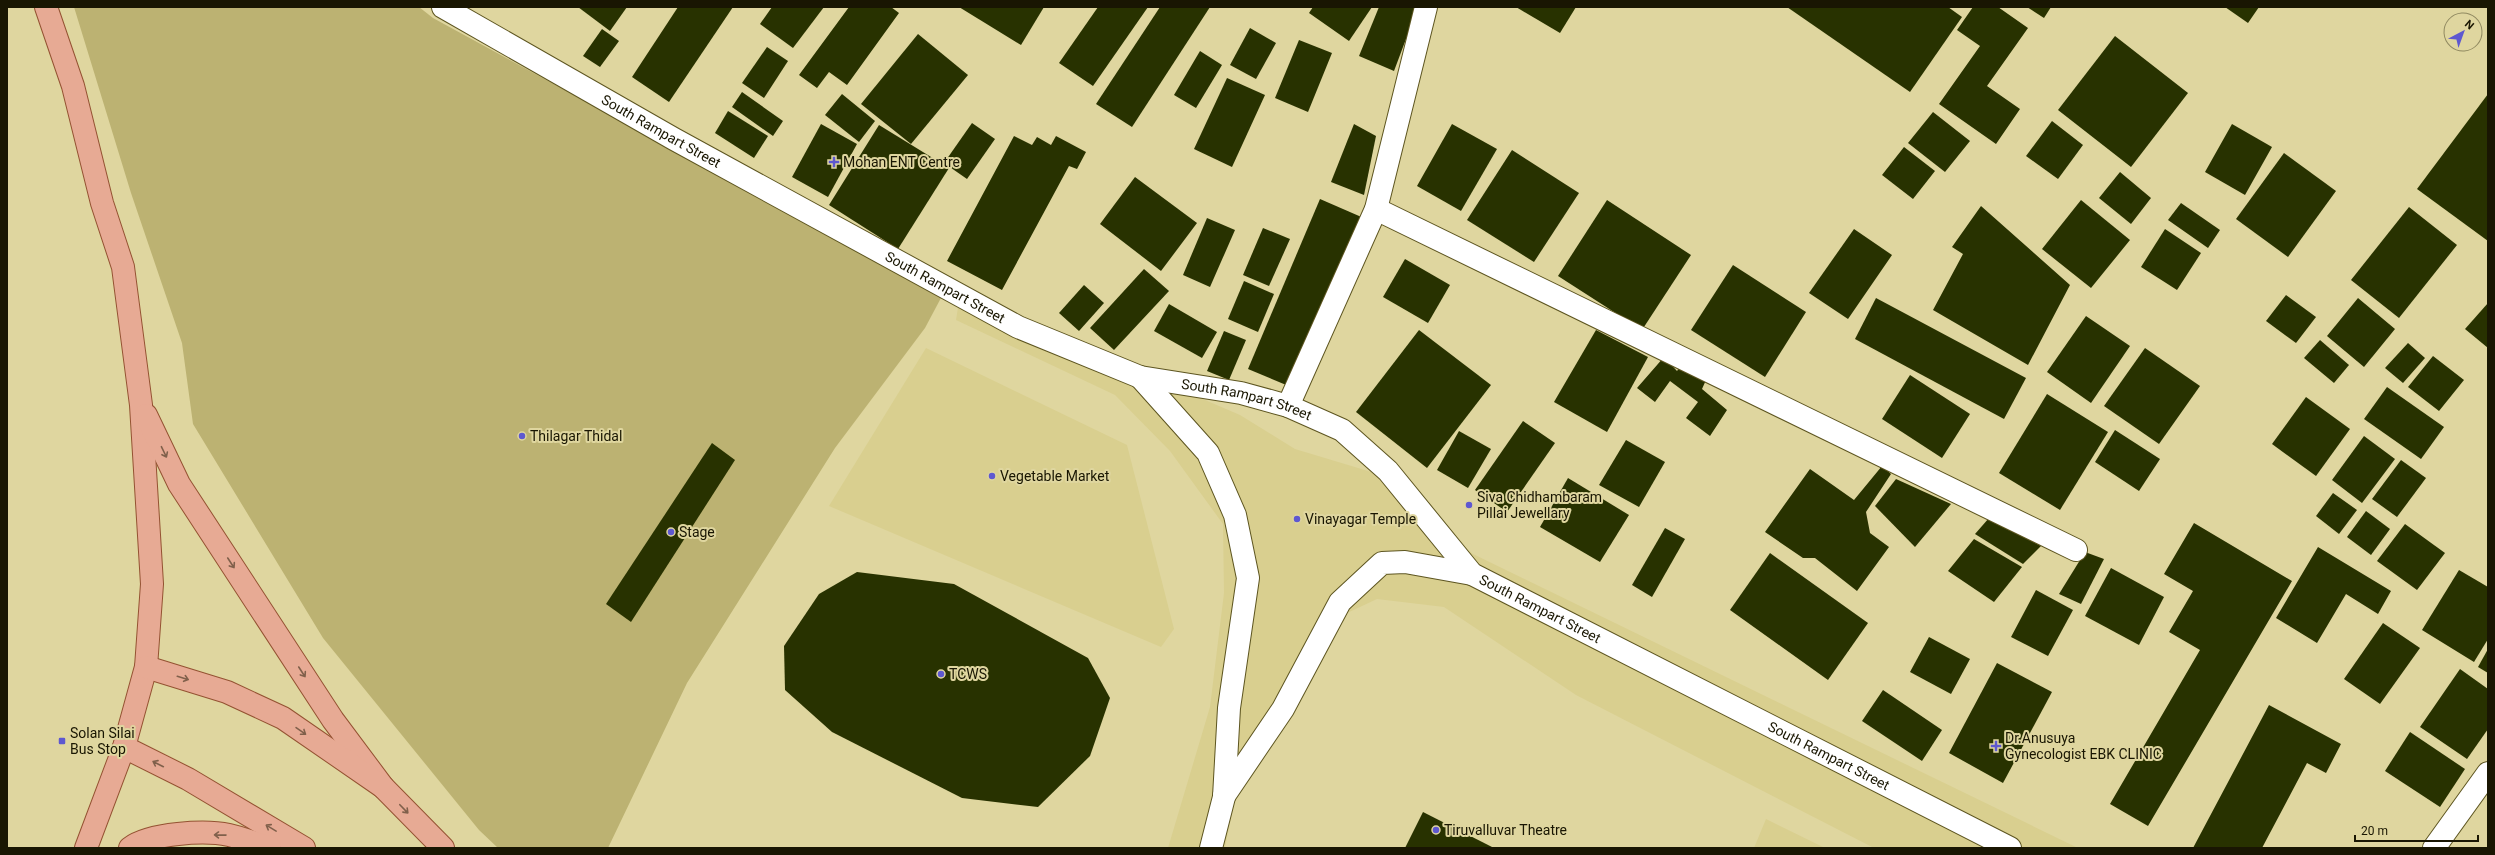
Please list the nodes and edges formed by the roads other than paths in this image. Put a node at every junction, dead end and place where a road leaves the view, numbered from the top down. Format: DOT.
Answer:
graph roads {
  1 [pos="46,7"];
  2 [pos="443,7"];
  3 [pos="1426,7"];
  4 [pos="1376,209"];
  5 [pos="1140,377"];
  6 [pos="141,404"];
  7 [pos="1288,406"];
  8 [pos="2076,550"];
  9 [pos="1472,574"];
  10 [pos="146,667"];
  11 [pos="124,747"];
  12 [pos="2488,772"];
  13 [pos="383,787"];
  14 [pos="1224,798"];
  15 [pos="86,848"];
  16 [pos="130,848"];
  17 [pos="270,848"];
  18 [pos="304,848"];
  19 [pos="443,848"];
  20 [pos="1211,848"];
  21 [pos="2010,848"];
  22 [pos="2434,848"];
  1 -- 6 [label="main road"];
  2 -- 5 [label="street, South Rampart Street"];
  3 -- 4 [label="street"];
  4 -- 7 [label="street"];
  4 -- 8 [label="street"];
  5 -- 7 [label="street, South Rampart Street"];
  5 -- 14 [label="street"];
  6 -- 10 [label="main road"];
  6 -- 13 [label="main road, one-way"];
  7 -- 9 [label="street, South Rampart Street"];
  9 -- 14 [label="street"];
  9 -- 21 [label="street, South Rampart Street"];
  10 -- 11 [label="main road"];
  10 -- 13 [label="main road, one-way"];
  11 -- 15 [label="main road"];
  18 -- 11 [label="main road, one-way"];
  12 -- 22 [label="street"];
  13 -- 19 [label="main road, one-way"];
  14 -- 20 [label="street"];
  17 -- 16 [label="main road, one-way"];
}
